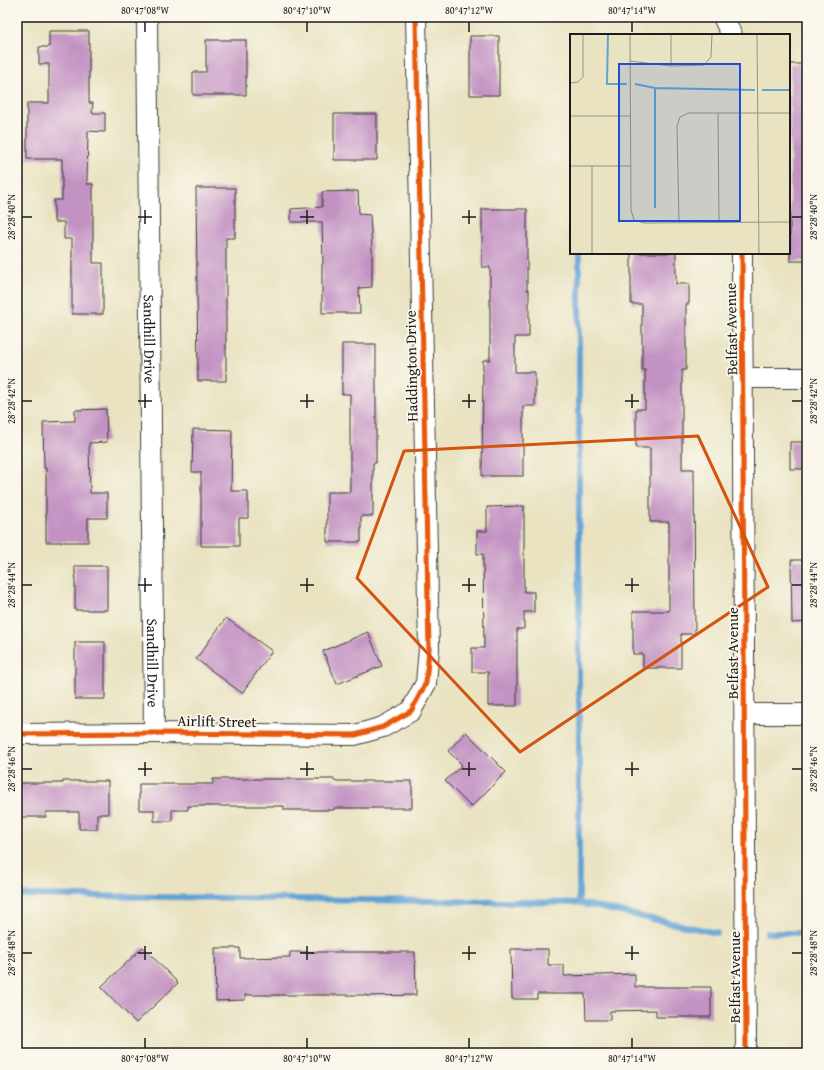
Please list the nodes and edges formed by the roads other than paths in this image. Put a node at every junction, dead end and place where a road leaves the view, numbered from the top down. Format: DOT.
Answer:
graph roads {
  1 [pos="147,17"];
  2 [pos="416,17"];
  3 [pos="723,17"];
  4 [pos="732,34"];
  5 [pos="742,254"];
  6 [pos="744,378"];
  7 [pos="807,378"];
  8 [pos="411,711"];
  9 [pos="745,714"];
  10 [pos="807,714"];
  11 [pos="154,733"];
  12 [pos="17,734"];
  13 [pos="746,1053"];
  1 -- 11 [label="street, Sandhill Drive"];
  2 -- 8 [label="street, Haddington Drive"];
  3 -- 4 [label="street"];
  5 -- 6 [label="street, Belfast Avenue"];
  6 -- 7 [label="street"];
  6 -- 9 [label="street, Belfast Avenue"];
  8 -- 11 [label="street, Airlift Street"];
  9 -- 10 [label="street"];
  9 -- 13 [label="street, Belfast Avenue"];
  11 -- 12 [label="street, Airlift Street"];
}
